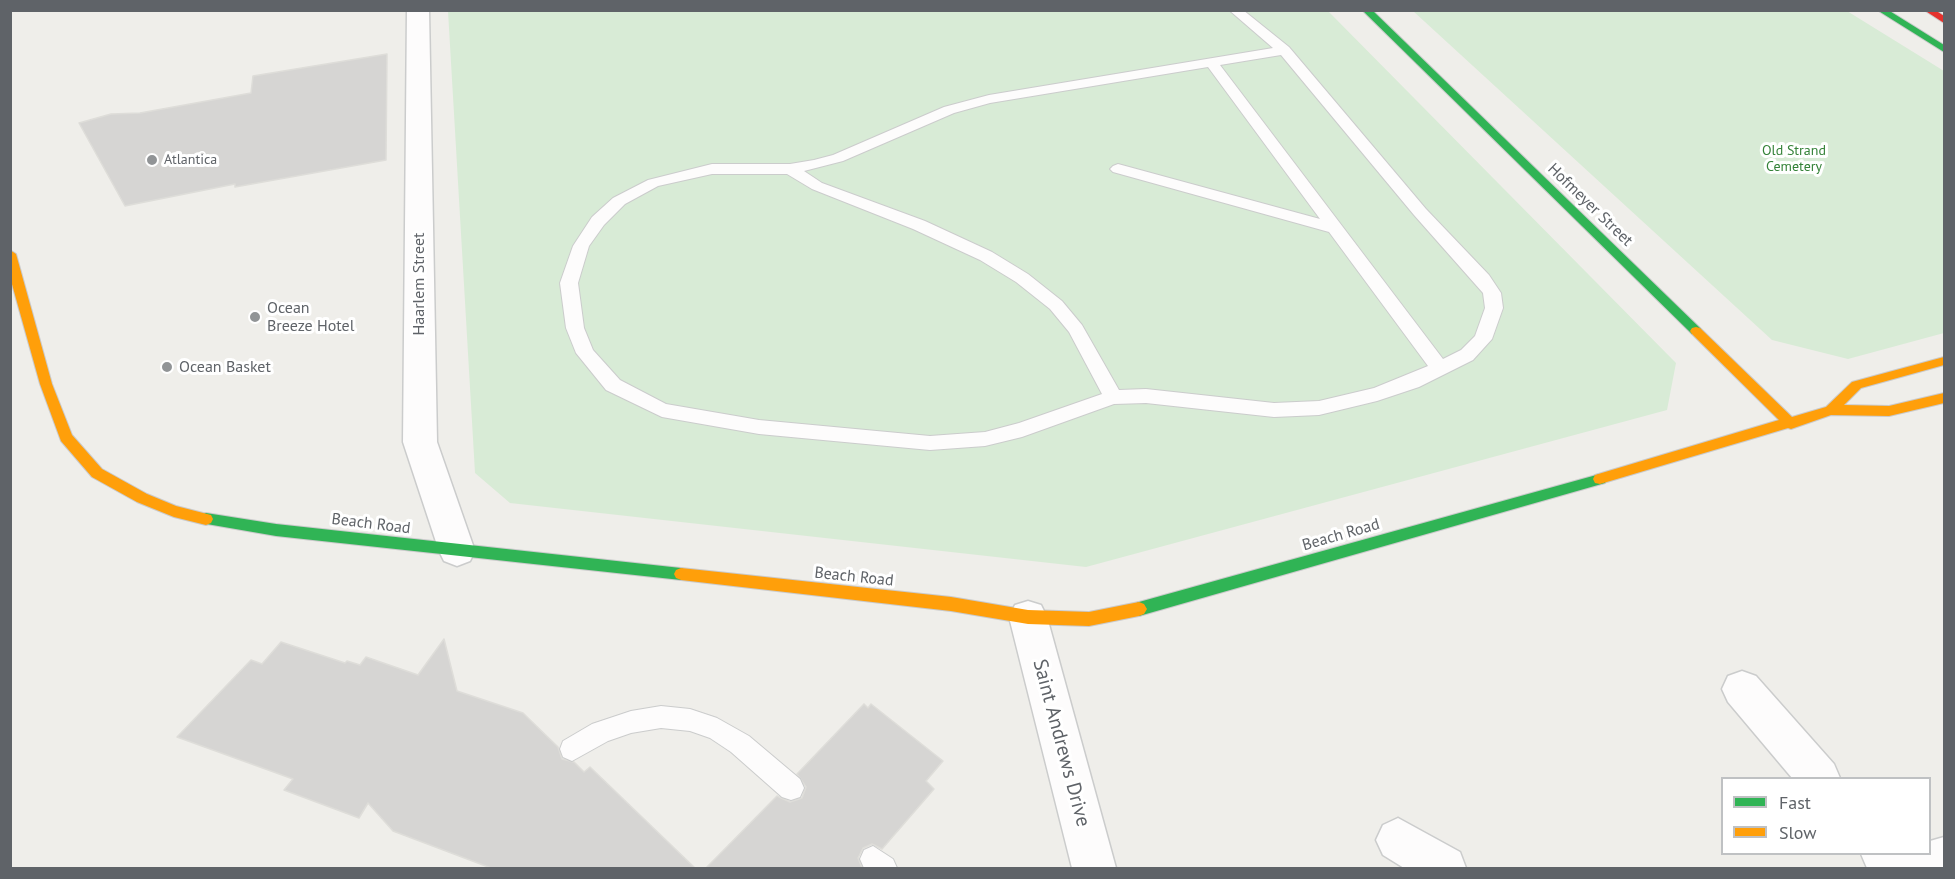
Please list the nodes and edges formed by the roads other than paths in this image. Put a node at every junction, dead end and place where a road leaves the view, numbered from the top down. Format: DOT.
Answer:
graph roads {
  1 [pos="418,10"];
  2 [pos="1235,10"];
  3 [pos="1366,10"];
  4 [pos="1881,10"];
  5 [pos="1928,10"];
  6 [pos="1944,20"];
  7 [pos="1944,49"];
  8 [pos="1284,50"];
  9 [pos="1213,64"];
  10 [pos="790,169"];
  11 [pos="1118,169"];
  12 [pos="1335,228"];
  13 [pos="10,254"];
  14 [pos="1944,361"];
  15 [pos="1441,370"];
  16 [pos="1113,397"];
  17 [pos="1944,398"];
  18 [pos="1831,410"];
  19 [pos="1791,424"];
  20 [pos="457,551"];
  21 [pos="1028,617"];
  22 [pos="1742,688"];
  23 [pos="572,749"];
  24 [pos="1818,777"];
  25 [pos="791,788"];
  26 [pos="1398,840"];
  27 [pos="1884,855"];
  28 [pos="1944,859"];
  29 [pos="1095,868"];
  30 [pos="1444,868"];
  31 [pos="1896,868"];
  32 [pos="1916,868"];
  1 -- 20 [label="street, Haarlem Street"];
  2 -- 8 [label="lane"];
  3 -- 19 [label="street, Hofmeyer Street"];
  4 -- 7 [label="street"];
  5 -- 6 [label="street"];
  8 -- 9 [label="lane"];
  8 -- 15 [label="lane"];
  9 -- 10 [label="lane"];
  9 -- 12 [label="lane"];
  10 -- 16 [label="lane"];
  10 -- 16 [label="lane"];
  11 -- 12 [label="lane"];
  12 -- 15 [label="lane"];
  13 -- 20 [label="street, Beach Road"];
  14 -- 18 [label="street, Beach Road"];
  15 -- 16 [label="lane"];
  17 -- 18 [label="street, Beach Road"];
  18 -- 19 [label="street, Beach Road"];
  19 -- 21 [label="street, Beach Road"];
  20 -- 21 [label="street, Beach Road"];
  21 -- 29 [label="street, Saint Andrews Drive"];
  22 -- 24 [label="street"];
  23 -- 25 [label="lane"];
  26 -- 30 [label="street"];
  27 -- 31 [label="street"];
  28 -- 32 [label="street"];
}
